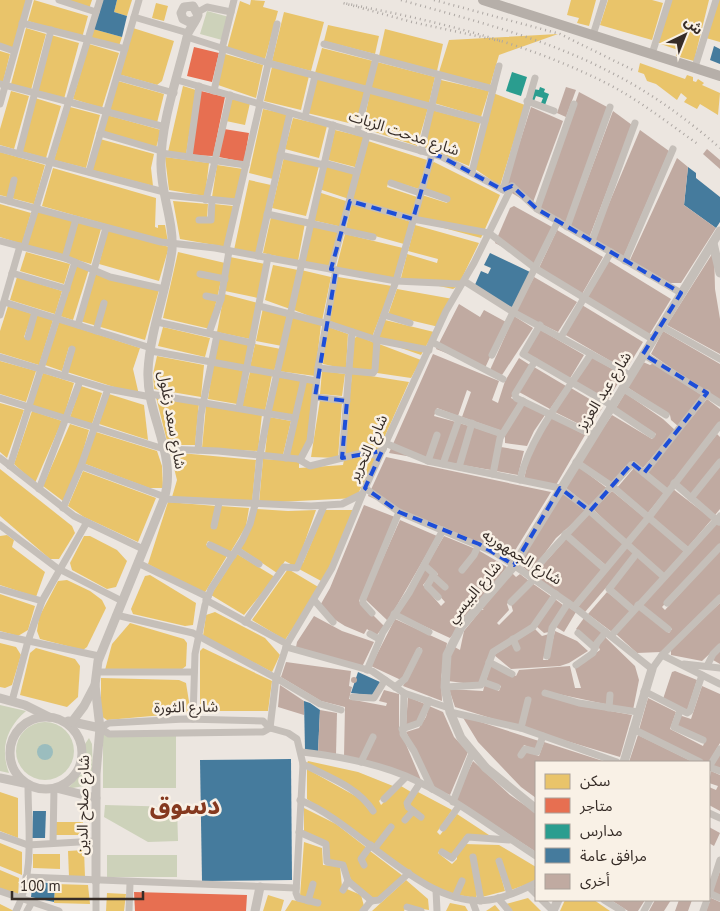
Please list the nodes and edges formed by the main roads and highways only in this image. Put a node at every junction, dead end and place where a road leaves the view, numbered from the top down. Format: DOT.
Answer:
graph roads {
  1 [pos="483,0"];
  2 [pos="694,67"];
  3 [pos="720,76"];
  4 [pos="720,81"];
  1 -- 2 [label="main road"];
  2 -- 3 [label="main road"];
  2 -- 4 [label="main road"];
}
